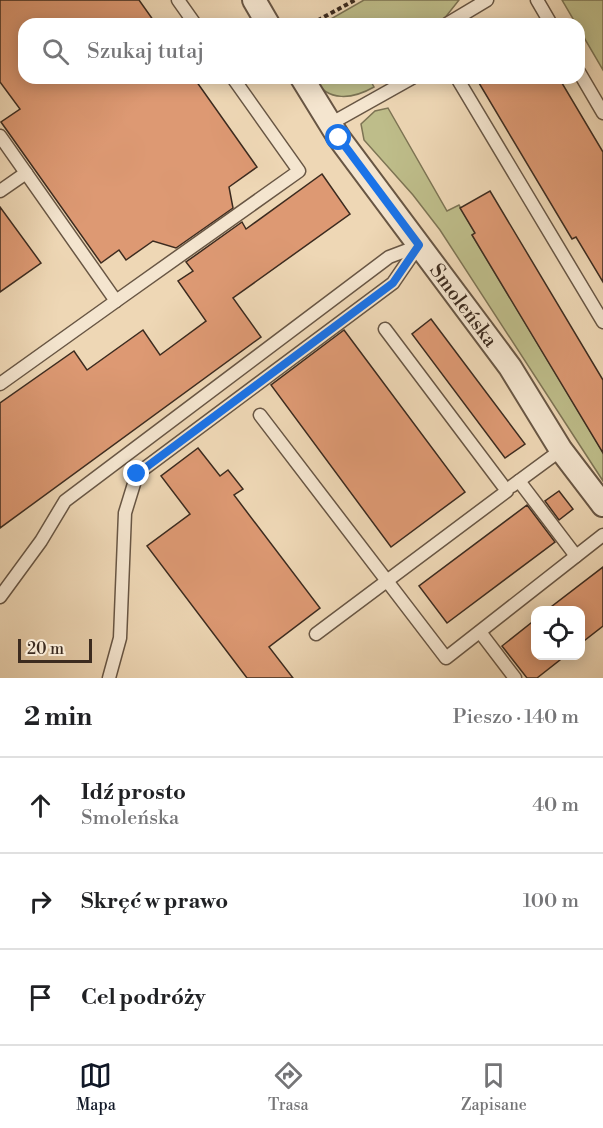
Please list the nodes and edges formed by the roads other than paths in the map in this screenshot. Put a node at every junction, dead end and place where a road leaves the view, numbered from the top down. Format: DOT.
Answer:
graph roads {
  1 [pos="178,0"];
  2 [pos="254,0"];
  3 [pos="487,0"];
  4 [pos="537,0"];
  5 [pos="191,18"];
  6 [pos="264,18"];
  7 [pos="457,18"];
  8 [pos="548,18"];
  9 [pos="585,82"];
  10 [pos="237,84"];
  11 [pos="306,84"];
  12 [pos="401,84"];
  13 [pos="461,84"];
  14 [pos="603,113"];
  15 [pos="330,124"];
  16 [pos="0,136"];
  17 [pos="26,173"];
  18 [pos="0,191"];
  19 [pos="419,245"];
  20 [pos="116,301"];
  21 [pos="603,322"];
  22 [pos="385,329"];
  23 [pos="0,384"];
  24 [pos="260,415"];
  25 [pos="561,450"];
  26 [pos="519,481"];
  27 [pos="507,490"];
  28 [pos="603,505"];
  29 [pos="603,535"];
  30 [pos="576,556"];
  31 [pos="387,581"];
  32 [pos="0,597"];
  33 [pos="480,632"];
  34 [pos="316,634"];
  35 [pos="109,678"];
  36 [pos="515,678"];
  1 -- 5 [label="lane"];
  2 -- 6 [label="street"];
  3 -- 7 [label="lane"];
  4 -- 8 [label="lane"];
  9 -- 14 [label="lane"];
  10 -- 20 [label="lane"];
  11 -- 15 [label="street, Smoleńska"];
  12 -- 15 [label="lane"];
  13 -- 21 [label="lane"];
  15 -- 19 [label="street, Smoleńska"];
  16 -- 17 [label="lane"];
  17 -- 18 [label="lane"];
  17 -- 20 [label="lane"];
  19 -- 25 [label="street, Smoleńska"];
  19 -- 32 [label="lane"];
  19 -- 35 [label="lane"];
  20 -- 23 [label="lane"];
  22 -- 27 [label="lane"];
  24 -- 31 [label="lane"];
  25 -- 26 [label="lane"];
  25 -- 28 [label="street, Smoleńska"];
  26 -- 27 [label="lane"];
  26 -- 30 [label="lane"];
  27 -- 31 [label="lane"];
  29 -- 30 [label="lane"];
  30 -- 33 [label="lane"];
  31 -- 33 [label="lane"];
  31 -- 34 [label="lane"];
  33 -- 36 [label="lane"];
}
